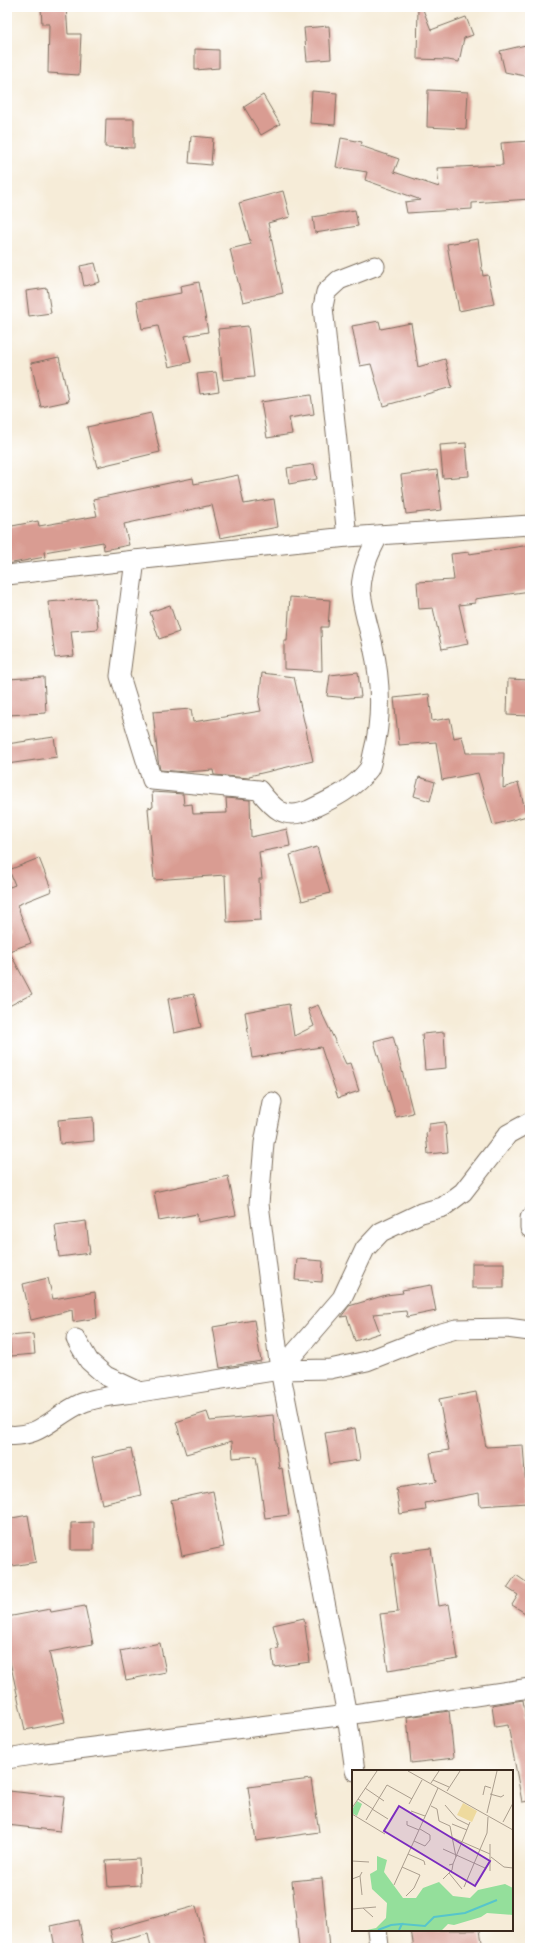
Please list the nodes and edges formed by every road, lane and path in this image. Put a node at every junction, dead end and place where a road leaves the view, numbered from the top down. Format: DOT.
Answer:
graph roads {
  1 [pos="375,266"];
  2 [pos="530,525"];
  3 [pos="379,535"];
  4 [pos="347,537"];
  5 [pos="135,560"];
  6 [pos="7,575"];
  7 [pos="272,1102"];
  8 [pos="530,1122"];
  9 [pos="530,1218"];
  10 [pos="530,1228"];
  11 [pos="530,1331"];
  12 [pos="76,1339"];
  13 [pos="280,1370"];
  14 [pos="140,1392"];
  15 [pos="7,1435"];
  16 [pos="530,1688"];
  17 [pos="348,1715"];
  18 [pos="7,1760"];
  19 [pos="355,1770"];
  1 -- 4 [label="street"];
  2 -- 3 [label="street"];
  3 -- 4 [label="street"];
  3 -- 5 [label="street"];
  4 -- 5 [label="street"];
  5 -- 6 [label="street"];
  7 -- 13 [label="street"];
  8 -- 13 [label="street"];
  9 -- 10 [label="street"];
  11 -- 13 [label="street"];
  12 -- 14 [label="street"];
  13 -- 14 [label="street"];
  13 -- 17 [label="street"];
  14 -- 15 [label="street"];
  16 -- 17 [label="street"];
  17 -- 18 [label="street"];
  17 -- 19 [label="street"];
}
